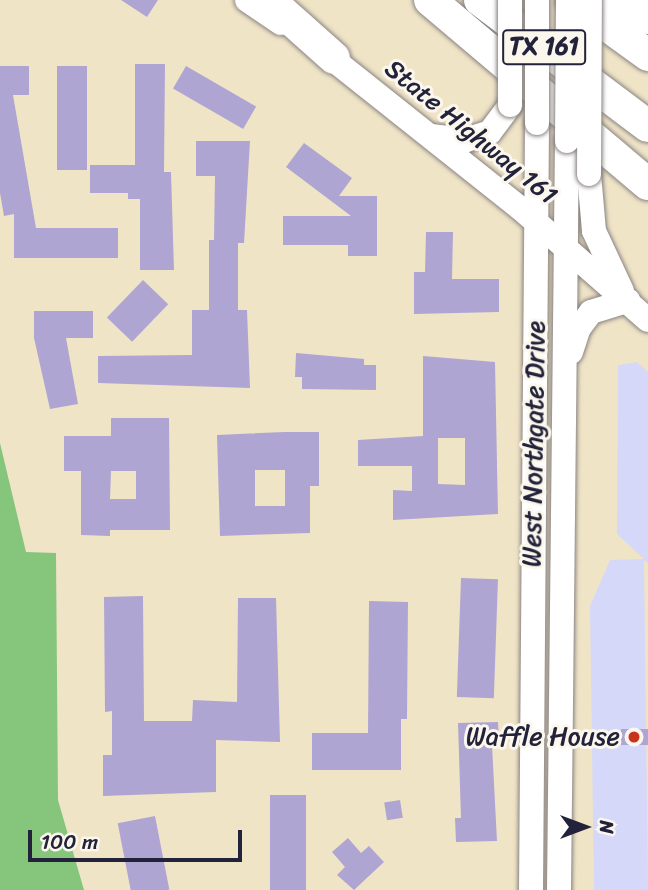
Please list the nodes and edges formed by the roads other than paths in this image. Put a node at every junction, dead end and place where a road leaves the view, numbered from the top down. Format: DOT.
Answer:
graph roads {
  1 [pos="247,0"];
  2 [pos="269,0"];
  3 [pos="430,0"];
  4 [pos="481,0"];
  5 [pos="510,0"];
  6 [pos="537,0"];
  7 [pos="570,0"];
  8 [pos="590,0"];
  9 [pos="618,0"];
  10 [pos="648,18"];
  11 [pos="648,55"];
  12 [pos="334,58"];
  13 [pos="648,126"];
  14 [pos="431,136"];
  15 [pos="648,184"];
  16 [pos="536,222"];
  17 [pos="566,250"];
  18 [pos="628,301"];
  19 [pos="648,320"];
  20 [pos="566,369"];
  21 [pos="532,790"];
  22 [pos="557,790"];
  23 [pos="531,890"];
  24 [pos="559,890"];
  1 -- 12 [label="main road, State Highway 161"];
  2 -- 12 [label="highway"];
  3 -- 15 [label="highway"];
  4 -- 13 [label="highway, TX 161"];
  5 -- 14 [label="main road, bridge"];
  6 -- 16 [label="main road, West Northgate Drive, bridge"];
  7 -- 11 [label="highway, TX 161"];
  7 -- 17 [label="main road, West Northgate Drive, bridge"];
  8 -- 18 [label="main road, bridge"];
  9 -- 10 [label="highway"];
  12 -- 14 [label="main road, State Highway 161"];
  14 -- 16 [label="main road, State Highway 161"];
  16 -- 17 [label="main road, State Highway 161"];
  16 -- 21 [label="main road, West Northgate Drive"];
  17 -- 18 [label="main road, State Highway 161"];
  17 -- 20 [label="main road, West Northgate Drive"];
  18 -- 19 [label="main road, State Highway 161"];
  18 -- 20 [label="main road"];
  20 -- 22 [label="main road, West Northgate Drive"];
  21 -- 22 [label="main road"];
  21 -- 23 [label="main road, West Northgate Drive"];
  22 -- 24 [label="main road, West Northgate Drive"];
}
